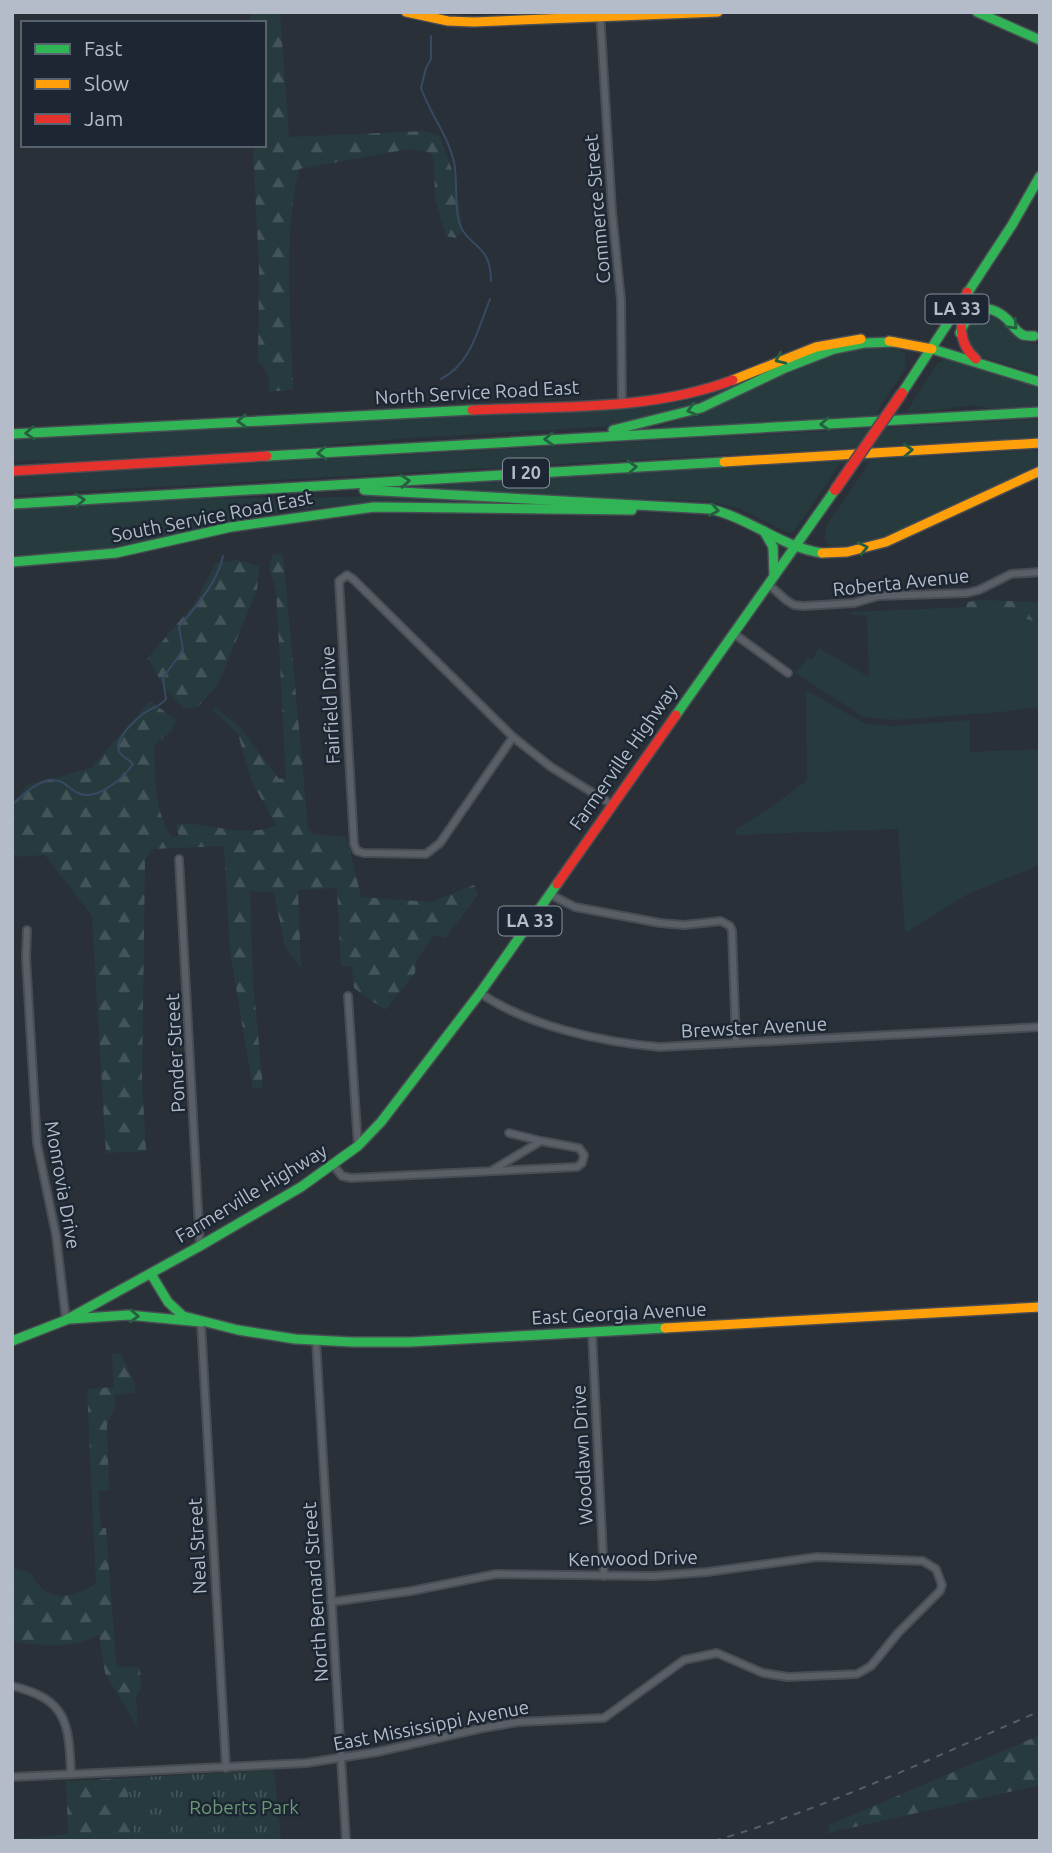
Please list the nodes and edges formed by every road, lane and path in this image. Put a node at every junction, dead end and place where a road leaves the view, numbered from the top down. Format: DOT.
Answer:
graph roads {
  1 [pos="406,12"];
  2 [pos="718,12"];
  3 [pos="977,12"];
  4 [pos="600,15"];
  5 [pos="1040,40"];
  6 [pos="1040,176"];
  7 [pos="967,292"];
  8 [pos="960,332"];
  9 [pos="1037,338"];
  10 [pos="894,342"];
  11 [pos="932,349"];
  12 [pos="992,367"];
  13 [pos="1040,382"];
  14 [pos="622,403"];
  15 [pos="1040,412"];
  16 [pos="12,434"];
  17 [pos="584,437"];
  18 [pos="1040,443"];
  19 [pos="12,471"];
  20 [pos="1040,471"];
  21 [pos="304,487"];
  22 [pos="12,504"];
  23 [pos="671,507"];
  24 [pos="762,528"];
  25 [pos="796,547"];
  26 [pos="12,562"];
  27 [pos="1040,572"];
  28 [pos="771,580"];
  29 [pos="732,632"];
  30 [pos="788,673"];
  31 [pos="513,737"];
  32 [pos="611,804"];
  33 [pos="179,859"];
  34 [pos="549,894"];
  35 [pos="27,930"];
  36 [pos="480,993"];
  37 [pos="348,996"];
  38 [pos="1040,1027"];
  39 [pos="736,1043"];
  40 [pos="509,1132"];
  41 [pos="541,1141"];
  42 [pos="358,1146"];
  43 [pos="333,1165"];
  44 [pos="491,1171"];
  45 [pos="201,1246"];
  46 [pos="151,1274"];
  47 [pos="1040,1307"];
  48 [pos="66,1320"];
  49 [pos="201,1322"];
  50 [pos="592,1332"];
  51 [pos="12,1341"];
  52 [pos="316,1341"];
  53 [pos="936,1569"];
  54 [pos="604,1576"];
  55 [pos="331,1602"];
  56 [pos="12,1686"];
  57 [pos="342,1759"];
  58 [pos="226,1768"];
  59 [pos="71,1774"];
  60 [pos="12,1777"];
  61 [pos="346,1841"];
  1 -- 4 [label="main road"];
  2 -- 4 [label="main road"];
  3 -- 5 [label="main road"];
  4 -- 14 [label="street, Commerce Street"];
  6 -- 7 [label="main road, Farmerville Highway / LA 33"];
  7 -- 8 [label="main road"];
  7 -- 11 [label="main road, Farmerville Highway / LA 33"];
  8 -- 9 [label="main road, one-way"];
  8 -- 12 [label="main road"];
  10 -- 11 [label="main road, North Service Road East"];
  10 -- 14 [label="main road, North Service Road East, one-way"];
  10 -- 17 [label="main road, one-way"];
  11 -- 12 [label="main road, North Service Road East"];
  11 -- 25 [label="main road, Farmerville Highway / LA 33, bridge"];
  12 -- 13 [label="main road, North Service Road East"];
  14 -- 16 [label="main road, North Service Road East, one-way"];
  15 -- 17 [label="main road, I 20, one-way"];
  17 -- 19 [label="main road, I 20, one-way"];
  21 -- 18 [label="main road, I 20, one-way"];
  25 -- 20 [label="main road, one-way"];
  22 -- 21 [label="main road, I 20, one-way"];
  21 -- 23 [label="main road"];
  23 -- 24 [label="main road, one-way"];
  23 -- 26 [label="main road, South Service Road East"];
  24 -- 25 [label="main road"];
  24 -- 28 [label="main road"];
  25 -- 28 [label="main road, Farmerville Highway / LA 33"];
  27 -- 28 [label="street, Roberta Avenue"];
  28 -- 29 [label="main road, Farmerville Highway / LA 33"];
  29 -- 30 [label="street"];
  29 -- 32 [label="main road, Farmerville Highway / LA 33"];
  31 -- 31 [label="street, Fairfield Drive"];
  31 -- 32 [label="street, Fairfield Drive"];
  32 -- 34 [label="main road, Farmerville Highway / LA 33"];
  33 -- 45 [label="street, Ponder Street"];
  34 -- 36 [label="main road, Farmerville Highway / LA 33"];
  34 -- 39 [label="street"];
  35 -- 48 [label="street, Monrovia Drive"];
  36 -- 39 [label="street, Brewster Avenue"];
  36 -- 42 [label="main road, Farmerville Highway / LA 33"];
  37 -- 42 [label="street"];
  38 -- 39 [label="street, Brewster Avenue"];
  40 -- 41 [label="street"];
  41 -- 44 [label="street"];
  41 -- 44 [label="street"];
  42 -- 43 [label="main road, Farmerville Highway / LA 33"];
  43 -- 44 [label="street"];
  43 -- 45 [label="main road, Farmerville Highway / LA 33"];
  45 -- 46 [label="main road, Farmerville Highway / LA 33"];
  46 -- 48 [label="main road"];
  46 -- 49 [label="main road"];
  47 -- 50 [label="main road, East Georgia Avenue"];
  48 -- 49 [label="main road, one-way"];
  48 -- 51 [label="main road"];
  49 -- 52 [label="main road, East Georgia Avenue"];
  49 -- 58 [label="street, Neal Street"];
  50 -- 52 [label="main road, East Georgia Avenue"];
  50 -- 54 [label="street, Woodlawn Drive"];
  52 -- 55 [label="street, North Bernard Street"];
  53 -- 54 [label="street, Kenwood Drive"];
  53 -- 57 [label="street, East Mississippi Avenue"];
  54 -- 55 [label="street, Kenwood Drive"];
  55 -- 57 [label="street, North Bernard Street"];
  56 -- 59 [label="street"];
  57 -- 58 [label="street, East Mississippi Avenue"];
  57 -- 61 [label="street, North Bernard Street"];
  58 -- 59 [label="street, East Mississippi Avenue"];
  59 -- 60 [label="street, East Mississippi Avenue"];
}
